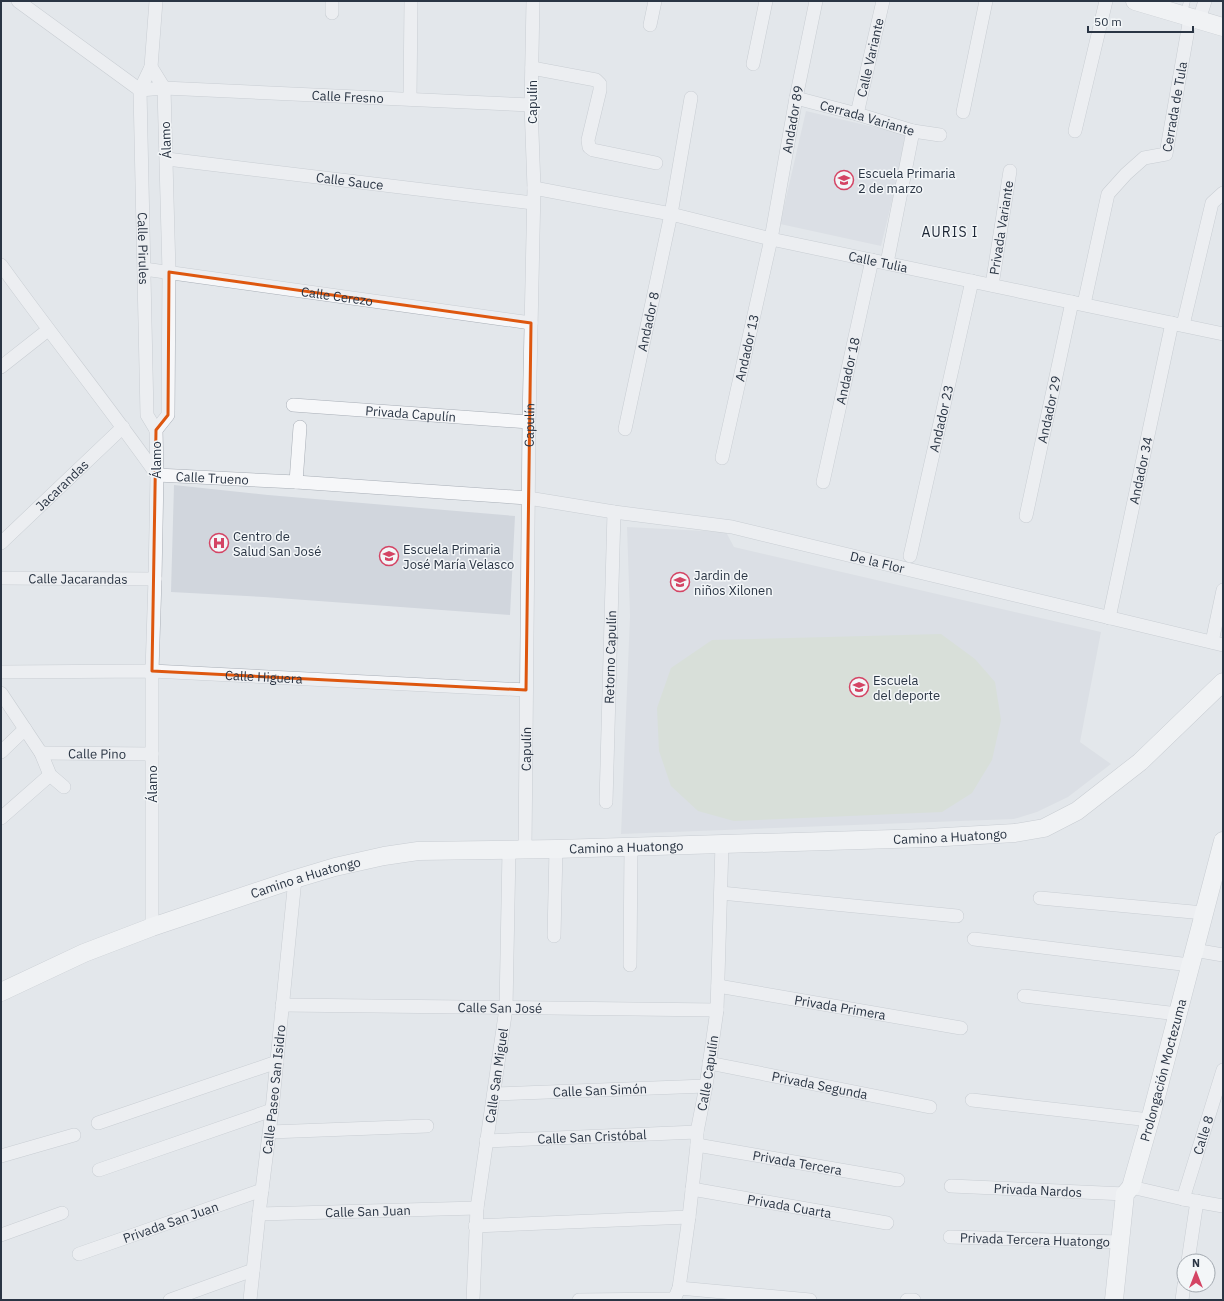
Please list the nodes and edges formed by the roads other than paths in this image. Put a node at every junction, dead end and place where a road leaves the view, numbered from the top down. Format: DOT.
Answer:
graph roads {
  1 [pos="18,1"];
  2 [pos="156,1"];
  3 [pos="412,1"];
  4 [pos="533,1"];
  5 [pos="655,1"];
  6 [pos="766,1"];
  7 [pos="816,1"];
  8 [pos="883,1"];
  9 [pos="986,1"];
  10 [pos="1106,1"];
  11 [pos="1135,1"];
  12 [pos="1205,1"];
  13 [pos="1190,14"];
  14 [pos="650,25"];
  15 [pos="1223,27"];
  16 [pos="752,64"];
  17 [pos="151,67"];
  18 [pos="532,68"];
  19 [pos="164,88"];
  20 [pos="140,90"];
  21 [pos="691,98"];
  22 [pos="796,98"];
  23 [pos="410,99"];
  24 [pos="531,105"];
  25 [pos="962,112"];
  26 [pos="857,114"];
  27 [pos="1075,130"];
  28 [pos="913,131"];
  29 [pos="940,135"];
  30 [pos="167,160"];
  31 [pos="656,163"];
  32 [pos="1010,171"];
  33 [pos="534,188"];
  34 [pos="1223,193"];
  35 [pos="533,203"];
  36 [pos="671,214"];
  37 [pos="771,239"];
  38 [pos="872,260"];
  39 [pos="887,263"];
  40 [pos="1,265"];
  41 [pos="144,269"];
  42 [pos="169,272"];
  43 [pos="972,281"];
  44 [pos="992,285"];
  45 [pos="1078,303"];
  46 [pos="531,323"];
  47 [pos="1178,324"];
  48 [pos="48,330"];
  49 [pos="1223,334"];
  50 [pos="1,367"];
  51 [pos="293,405"];
  52 [pos="529,422"];
  53 [pos="123,427"];
  54 [pos="300,427"];
  55 [pos="625,429"];
  56 [pos="156,430"];
  57 [pos="722,458"];
  58 [pos="157,475"];
  59 [pos="296,482"];
  60 [pos="823,482"];
  61 [pos="528,498"];
  62 [pos="614,512"];
  63 [pos="1026,516"];
  64 [pos="1,543"];
  65 [pos="910,556"];
  66 [pos="1,578"];
  67 [pos="155,579"];
  68 [pos="1223,590"];
  69 [pos="1110,618"];
  70 [pos="1217,643"];
  71 [pos="152,671"];
  72 [pos="1,672"];
  73 [pos="1223,682"];
  74 [pos="526,690"];
  75 [pos="1,693"];
  76 [pos="25,729"];
  77 [pos="1,752"];
  78 [pos="41,753"];
  79 [pos="152,754"];
  80 [pos="50,775"];
  81 [pos="64,787"];
  82 [pos="606,802"];
  83 [pos="1,818"];
  84 [pos="1223,841"];
  85 [pos="722,844"];
  86 [pos="631,846"];
  87 [pos="556,849"];
  88 [pos="517,850"];
  89 [pos="295,879"];
  90 [pos="721,893"];
  91 [pos="1040,898"];
  92 [pos="1204,912"];
  93 [pos="957,916"];
  94 [pos="152,927"];
  95 [pos="554,936"];
  96 [pos="974,939"];
  97 [pos="1223,955"];
  98 [pos="1192,957"];
  99 [pos="630,965"];
  100 [pos="718,986"];
  101 [pos="1,992"];
  102 [pos="1024,996"];
  103 [pos="282,1005"];
  104 [pos="506,1008"];
  105 [pos="717,1010"];
  106 [pos="1178,1014"];
  107 [pos="961,1028"];
  108 [pos="277,1062"];
  109 [pos="710,1063"];
  110 [pos="1223,1070"];
  111 [pos="706,1086"];
  112 [pos="494,1094"];
  113 [pos="972,1100"];
  114 [pos="930,1107"];
  115 [pos="272,1110"];
  116 [pos="1150,1120"];
  117 [pos="98,1123"];
  118 [pos="427,1126"];
  119 [pos="270,1132"];
  120 [pos="696,1132"];
  121 [pos="74,1135"];
  122 [pos="486,1141"];
  123 [pos="696,1145"];
  124 [pos="1,1156"];
  125 [pos="99,1170"];
  126 [pos="898,1180"];
  127 [pos="951,1186"];
  128 [pos="692,1189"];
  129 [pos="262,1190"];
  130 [pos="1128,1191"];
  131 [pos="1183,1199"];
  132 [pos="1197,1201"];
  133 [pos="1223,1206"];
  134 [pos="477,1208"];
  135 [pos="62,1214"];
  136 [pos="259,1214"];
  137 [pos="689,1217"];
  138 [pos="887,1223"];
  139 [pos="475,1226"];
  140 [pos="1,1235"];
  141 [pos="950,1237"];
  142 [pos="1120,1242"];
  143 [pos="1189,1253"];
  144 [pos="79,1254"];
  145 [pos="253,1270"];
  146 [pos="676,1296"];
  147 [pos="170,1300"];
  148 [pos="250,1300"];
  149 [pos="473,1300"];
  150 [pos="579,1300"];
  151 [pos="810,1300"];
  152 [pos="907,1300"];
  153 [pos="914,1300"];
  154 [pos="1114,1300"];
  1 -- 20 [label="street"];
  2 -- 17 [label="street"];
  3 -- 23 [label="street"];
  4 -- 18 [label="street, Capulín"];
  5 -- 14 [label="street"];
  6 -- 16 [label="street"];
  7 -- 22 [label="street, Andador 89"];
  8 -- 26 [label="street, Calle Variante"];
  9 -- 25 [label="street"];
  10 -- 27 [label="street"];
  11 -- 13 [label="main road"];
  12 -- 13 [label="street"];
  13 -- 15 [label="main road"];
  13 -- 45 [label="street, Cerrada de Tula"];
  17 -- 19 [label="street, Álamo"];
  17 -- 20 [label="street, Calle Pirules"];
  18 -- 24 [label="street, Capulín"];
  18 -- 31 [label="street"];
  19 -- 20 [label="street, Calle Fresno"];
  19 -- 23 [label="street, Calle Fresno"];
  19 -- 30 [label="street, Álamo"];
  20 -- 41 [label="street, Calle Pirules"];
  21 -- 36 [label="street, Andador 8"];
  22 -- 26 [label="street, Cerrada Variante"];
  22 -- 37 [label="street, Andador 89"];
  23 -- 24 [label="street, Calle Fresno"];
  24 -- 33 [label="street, Capulín"];
  26 -- 28 [label="street, Cerrada Variante"];
  28 -- 29 [label="street, Cerrada Variante"];
  28 -- 39 [label="street"];
  30 -- 35 [label="street, Calle Sauce"];
  30 -- 42 [label="street, Álamo"];
  32 -- 44 [label="street, Privada Variante"];
  33 -- 35 [label="street, Capulín"];
  33 -- 36 [label="street, Calle Tulia"];
  34 -- 47 [label="street, Andador 34"];
  35 -- 46 [label="street, Capulín"];
  36 -- 37 [label="street, Calle Tulia"];
  36 -- 55 [label="street, Andador 8"];
  37 -- 38 [label="street, Calle Tulia"];
  37 -- 57 [label="street, Andador 13"];
  38 -- 39 [label="street, Calle Tulia"];
  38 -- 60 [label="street, Andador 18"];
  39 -- 43 [label="street, Calle Tulia"];
  40 -- 48 [label="street, Calle Trueno"];
  41 -- 42 [label="street, Calle Cerezo"];
  41 -- 56 [label="street, Calle Pirules"];
  42 -- 46 [label="street, Calle Cerezo"];
  42 -- 56 [label="street, Álamo"];
  43 -- 44 [label="street, Calle Tulia"];
  43 -- 65 [label="street, Andador 23"];
  44 -- 45 [label="street, Calle Tulia"];
  45 -- 47 [label="street, Calle Tulia"];
  45 -- 63 [label="street, Andador 29"];
  46 -- 52 [label="street, Capulín"];
  47 -- 49 [label="street, Calle Tulia"];
  47 -- 69 [label="street, Andador 34"];
  48 -- 50 [label="street"];
  48 -- 53 [label="street, Calle Trueno"];
  51 -- 52 [label="street, Privada Capulín"];
  52 -- 61 [label="street, Capulín"];
  53 -- 58 [label="street, Calle Trueno"];
  53 -- 64 [label="street, Jacarandas"];
  54 -- 59 [label="street"];
  56 -- 58 [label="street, Álamo"];
  58 -- 59 [label="street, Calle Trueno"];
  58 -- 67 [label="street, Álamo"];
  59 -- 61 [label="street, Calle Trueno"];
  61 -- 62 [label="street, De la Flor"];
  61 -- 74 [label="street, Capulín"];
  62 -- 69 [label="street, De la Flor"];
  62 -- 82 [label="street, Retorno Capulín"];
  66 -- 67 [label="street, Calle Jacarandas"];
  67 -- 71 [label="street, Álamo"];
  68 -- 70 [label="street"];
  69 -- 70 [label="street, De la Flor"];
  71 -- 72 [label="street, Calle Higuera"];
  71 -- 74 [label="street, Calle Higuera"];
  71 -- 79 [label="street, Álamo"];
  73 -- 85 [label="main road, Camino a Huatongo"];
  74 -- 88 [label="street, Capulín"];
  75 -- 76 [label="street"];
  76 -- 77 [label="street"];
  76 -- 78 [label="street"];
  78 -- 79 [label="street, Calle Pino"];
  78 -- 80 [label="street"];
  79 -- 94 [label="street, Álamo"];
  80 -- 81 [label="street"];
  80 -- 83 [label="street"];
  84 -- 92 [label="main road, Prolongación Moctezuma"];
  85 -- 86 [label="main road, Camino a Huatongo"];
  85 -- 90 [label="street, Calle Capulín"];
  86 -- 87 [label="main road, Camino a Huatongo"];
  86 -- 99 [label="street"];
  87 -- 88 [label="main road, Camino a Huatongo"];
  87 -- 95 [label="street"];
  88 -- 89 [label="main road, Camino a Huatongo"];
  88 -- 104 [label="street, Calle San Miguel"];
  89 -- 94 [label="main road, Camino a Huatongo"];
  89 -- 103 [label="street, Calle Paseo San Isidro"];
  90 -- 93 [label="street"];
  90 -- 100 [label="street, Calle Capulín"];
  91 -- 92 [label="street"];
  92 -- 98 [label="main road, Prolongación Moctezuma"];
  94 -- 101 [label="main road, Camino a Huatongo"];
  96 -- 98 [label="street"];
  97 -- 98 [label="street"];
  98 -- 106 [label="main road, Prolongación Moctezuma"];
  100 -- 105 [label="street, Calle Capulín"];
  100 -- 107 [label="street, Privada Primera"];
  102 -- 106 [label="street"];
  103 -- 104 [label="street, Calle San José"];
  103 -- 108 [label="street, Calle Paseo San Isidro"];
  104 -- 105 [label="street, Calle San José"];
  104 -- 112 [label="street, Calle San Miguel"];
  105 -- 109 [label="street, Calle Capulín"];
  106 -- 116 [label="main road, Prolongación Moctezuma"];
  108 -- 115 [label="street, Calle Paseo San Isidro"];
  108 -- 117 [label="street"];
  109 -- 111 [label="street, Calle Capulín"];
  109 -- 114 [label="street, Privada Segunda"];
  110 -- 131 [label="street, Calle 8"];
  111 -- 112 [label="street, Calle San Simón"];
  111 -- 120 [label="street, Calle Capulín"];
  112 -- 122 [label="street, Calle San Miguel"];
  113 -- 116 [label="street"];
  115 -- 119 [label="street, Calle Paseo San Isidro"];
  115 -- 125 [label="street"];
  116 -- 130 [label="main road, Prolongación Moctezuma"];
  118 -- 119 [label="street"];
  119 -- 129 [label="street, Calle Paseo San Isidro"];
  120 -- 122 [label="street, Calle San Cristóbal"];
  120 -- 123 [label="street, Calle Capulín"];
  121 -- 124 [label="street"];
  122 -- 134 [label="street, Calle San Miguel"];
  123 -- 126 [label="street, Privada Tercera"];
  123 -- 128 [label="street, Calle Capulín"];
  127 -- 130 [label="street, Privada Nardos"];
  128 -- 137 [label="street, Calle Capulín"];
  128 -- 138 [label="street, Privada Cuarta"];
  129 -- 136 [label="street, Calle Paseo San Isidro"];
  129 -- 144 [label="street, Privada San Juan"];
  130 -- 131 [label="street, Privada Nardos"];
  130 -- 142 [label="main road, Prolongación Moctezuma"];
  131 -- 132 [label="street, Privada Nardos"];
  132 -- 133 [label="street, Privada Nardos"];
  132 -- 143 [label="street"];
  134 -- 136 [label="street, Calle San Juan"];
  134 -- 139 [label="street, Calle San Miguel"];
  135 -- 140 [label="street"];
  136 -- 145 [label="street, Calle Paseo San Isidro"];
  137 -- 139 [label="street"];
  137 -- 146 [label="street, Calle Capulín"];
  139 -- 149 [label="street, Calle San Miguel"];
  141 -- 142 [label="street, Privada Tercera Huatongo"];
  142 -- 154 [label="main road, Prolongación Moctezuma"];
  145 -- 147 [label="street"];
  145 -- 148 [label="street, Calle Paseo San Isidro"];
  146 -- 150 [label="street"];
  146 -- 151 [label="street"];
  152 -- 153 [label="street"];
}
